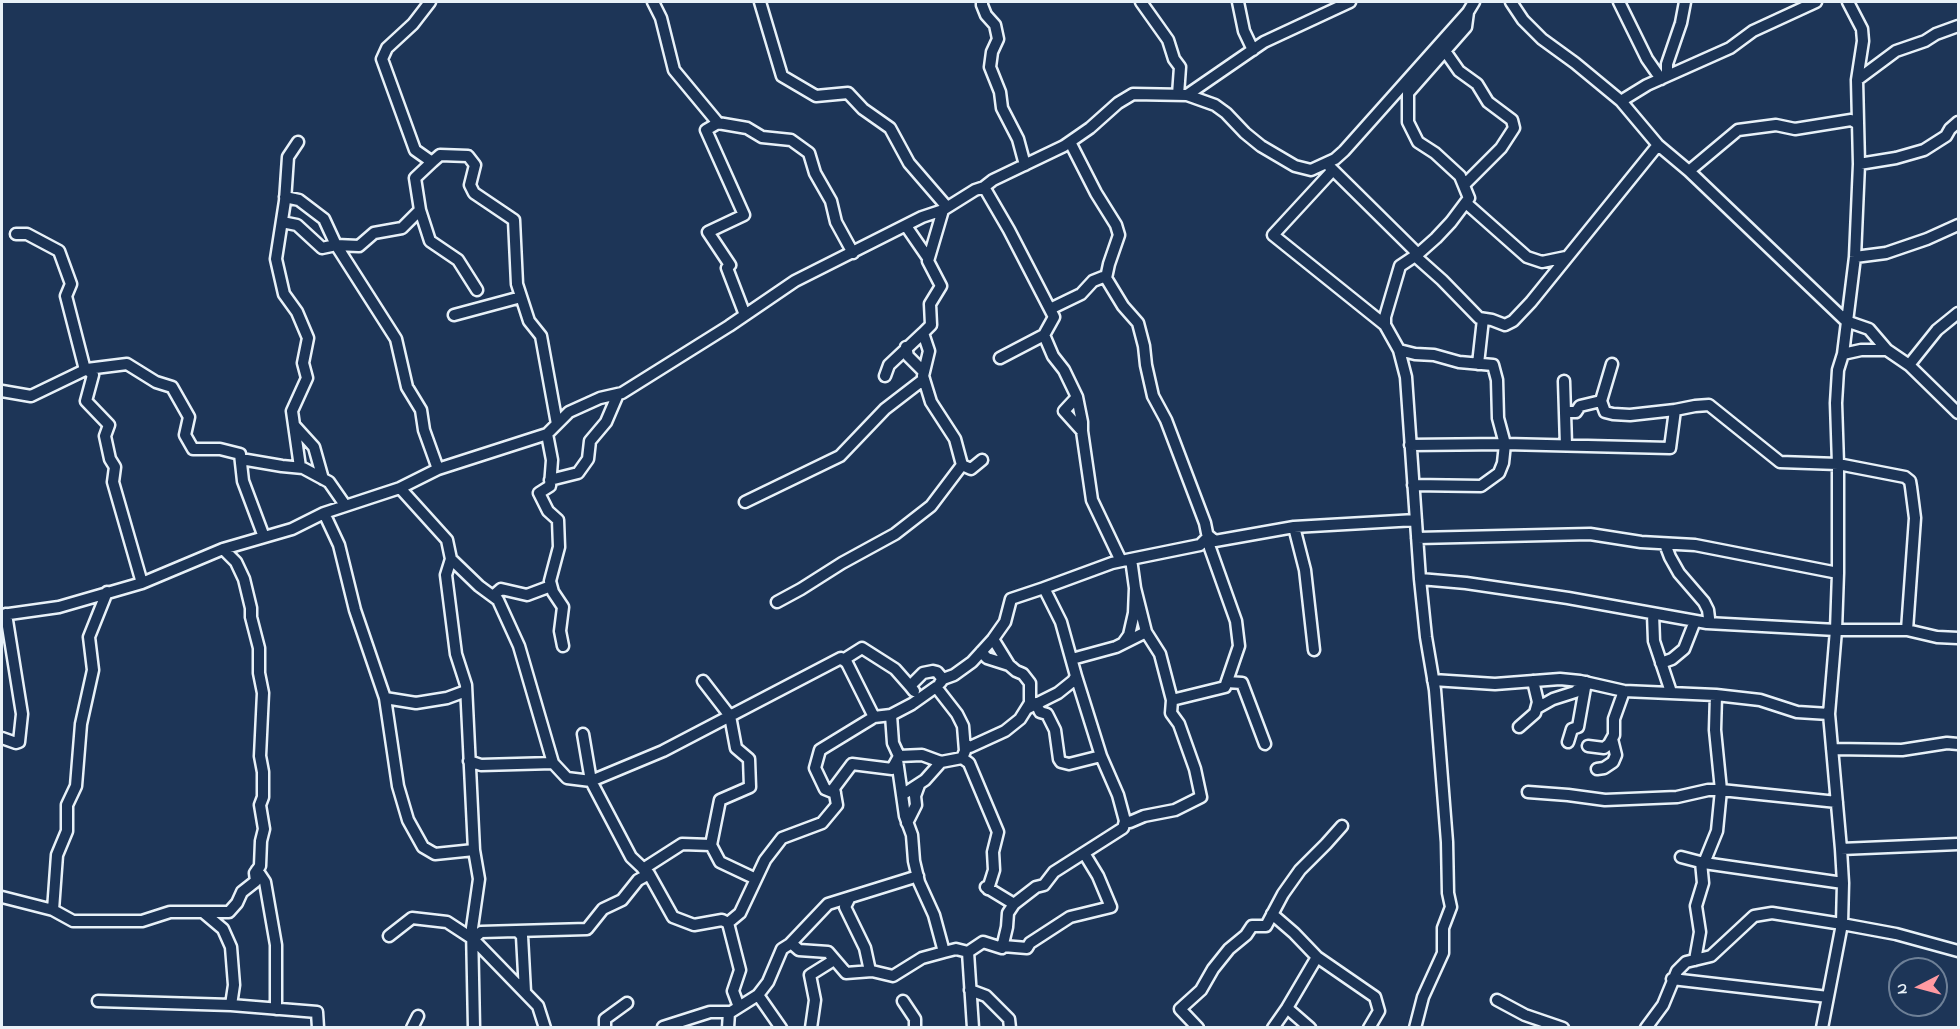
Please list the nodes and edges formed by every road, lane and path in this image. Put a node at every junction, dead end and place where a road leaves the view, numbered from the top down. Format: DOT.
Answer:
graph roads {
  1 [pos="430,2"];
  2 [pos="652,2"];
  3 [pos="760,2"];
  4 [pos="982,2"];
  5 [pos="1141,2"];
  6 [pos="1238,2"];
  7 [pos="1350,2"];
  8 [pos="1474,2"];
  9 [pos="1510,2"];
  10 [pos="1619,2"];
  11 [pos="1685,2"];
  12 [pos="1816,2"];
  13 [pos="1848,2"];
  14 [pos="1468,12"];
  15 [pos="1959,26"];
  16 [pos="1253,50"];
  17 [pos="1445,51"];
  18 [pos="1664,78"];
  19 [pos="1857,80"];
  20 [pos="1182,95"];
  21 [pos="1621,101"];
  22 [pos="1959,122"];
  23 [pos="718,123"];
  24 [pos="1858,124"];
  25 [pos="298,142"];
  26 [pos="1070,142"];
  27 [pos="1658,145"];
  28 [pos="432,162"];
  29 [pos="1859,164"];
  30 [pos="1025,165"];
  31 [pos="1330,167"];
  32 [pos="1689,171"];
  33 [pos="1464,185"];
  34 [pos="984,187"];
  35 [pos="285,197"];
  36 [pos="1466,203"];
  37 [pos="945,208"];
  38 [pos="420,210"];
  39 [pos="282,222"];
  40 [pos="1959,225"];
  41 [pos="906,226"];
  42 [pos="16,234"];
  43 [pos="336,245"];
  44 [pos="853,253"];
  45 [pos="1416,255"];
  46 [pos="1566,257"];
  47 [pos="1855,257"];
  48 [pos="928,258"];
  49 [pos="1106,278"];
  50 [pos="477,290"];
  51 [pos="521,297"];
  52 [pos="1050,309"];
  53 [pos="1959,313"];
  54 [pos="454,315"];
  55 [pos="745,315"];
  56 [pos="1483,319"];
  57 [pos="1846,321"];
  58 [pos="1385,325"];
  59 [pos="922,333"];
  60 [pos="1044,335"];
  61 [pos="906,347"];
  62 [pos="1399,350"];
  63 [pos="1887,350"];
  64 [pos="1843,354"];
  65 [pos="1000,358"];
  66 [pos="1478,364"];
  67 [pos="1612,364"];
  68 [pos="1909,365"];
  69 [pos="87,369"];
  70 [pos="924,375"];
  71 [pos="885,376"];
  72 [pos="1564,381"];
  73 [pos="2,392"];
  74 [pos="618,394"];
  75 [pos="1077,397"];
  76 [pos="1601,400"];
  77 [pos="1675,410"];
  78 [pos="1565,412"];
  79 [pos="1959,413"];
  80 [pos="557,424"];
  81 [pos="294,425"];
  82 [pos="1082,431"];
  83 [pos="547,434"];
  84 [pos="1505,444"];
  85 [pos="1410,445"];
  86 [pos="1566,445"];
  87 [pos="241,459"];
  88 [pos="982,460"];
  89 [pos="1838,464"];
  90 [pos="962,465"];
  91 [pos="300,467"];
  92 [pos="438,469"];
  93 [pos="323,479"];
  94 [pos="550,480"];
  95 [pos="1413,485"];
  96 [pos="400,488"];
  97 [pos="1414,498"];
  98 [pos="745,502"];
  99 [pos="345,505"];
  100 [pos="324,513"];
  101 [pos="1402,520"];
  102 [pos="1416,520"];
  103 [pos="1294,527"];
  104 [pos="1209,536"];
  105 [pos="264,537"];
  106 [pos="1417,538"];
  107 [pos="1665,544"];
  108 [pos="224,549"];
  109 [pos="451,559"];
  110 [pos="1126,560"];
  111 [pos="1838,573"];
  112 [pos="1420,579"];
  113 [pos="142,584"];
  114 [pos="551,586"];
  115 [pos="1044,588"];
  116 [pos="1135,588"];
  117 [pos="107,592"];
  118 [pos="493,597"];
  119 [pos="777,602"];
  120 [pos="4,614"];
  121 [pos="1653,614"];
  122 [pos="1701,622"];
  123 [pos="1836,630"];
  124 [pos="1907,630"];
  125 [pos="1146,632"];
  126 [pos="993,639"];
  127 [pos="1959,639"];
  128 [pos="1123,643"];
  129 [pos="563,646"];
  130 [pos="1314,650"];
  131 [pos="981,652"];
  132 [pos="1072,659"];
  133 [pos="843,660"];
  134 [pos="1661,663"];
  135 [pos="1009,665"];
  136 [pos="1076,676"];
  137 [pos="703,681"];
  138 [pos="1433,681"];
  139 [pos="1533,681"];
  140 [pos="1227,682"];
  141 [pos="1586,682"];
  142 [pos="940,683"];
  143 [pos="910,686"];
  144 [pos="466,691"];
  145 [pos="1624,691"];
  146 [pos="1671,692"];
  147 [pos="1716,695"];
  148 [pos="386,698"];
  149 [pos="921,698"];
  150 [pos="1172,700"];
  151 [pos="1032,705"];
  152 [pos="1537,708"];
  153 [pos="1829,714"];
  154 [pos="891,715"];
  155 [pos="730,716"];
  156 [pos="874,717"];
  157 [pos="1519,727"];
  158 [pos="583,735"];
  159 [pos="2,738"];
  160 [pos="1612,739"];
  161 [pos="1568,742"];
  162 [pos="965,744"];
  163 [pos="1265,744"];
  164 [pos="1959,744"];
  165 [pos="1588,746"];
  166 [pos="1832,749"];
  167 [pos="1101,756"];
  168 [pos="898,758"];
  169 [pos="962,758"];
  170 [pos="469,761"];
  171 [pos="941,762"];
  172 [pos="553,763"];
  173 [pos="1597,769"];
  174 [pos="591,781"];
  175 [pos="919,785"];
  176 [pos="1721,790"];
  177 [pos="1528,792"];
  178 [pos="835,793"];
  179 [pos="903,795"];
  180 [pos="1837,802"];
  181 [pos="1125,821"];
  182 [pos="908,823"];
  183 [pos="1342,826"];
  184 [pos="1959,844"];
  185 [pos="711,845"];
  186 [pos="1841,849"];
  187 [pos="474,850"];
  188 [pos="1084,853"];
  189 [pos="1680,856"];
  190 [pos="1703,862"];
  191 [pos="257,870"];
  192 [pos="646,872"];
  193 [pos="918,876"];
  194 [pos="756,879"];
  195 [pos="1843,883"];
  196 [pos="2,897"];
  197 [pos="849,899"];
  198 [pos="1014,904"];
  199 [pos="53,910"];
  200 [pos="204,913"];
  201 [pos="1272,914"];
  202 [pos="728,923"];
  203 [pos="1842,924"];
  204 [pos="518,932"];
  205 [pos="389,936"];
  206 [pos="473,939"];
  207 [pos="791,943"];
  208 [pos="1002,946"];
  209 [pos="1959,951"];
  210 [pos="944,952"];
  211 [pos="968,952"];
  212 [pos="1317,957"];
  213 [pos="834,960"];
  214 [pos="1695,960"];
  215 [pos="870,971"];
  216 [pos="1672,980"];
  217 [pos="970,990"];
  218 [pos="525,992"];
  219 [pos="758,995"];
  220 [pos="1828,997"];
  221 [pos="1497,1000"];
  222 [pos="98,1001"];
  223 [pos="903,1001"];
  224 [pos="627,1003"];
  225 [pos="231,1005"];
  226 [pos="1287,1008"];
  227 [pos="276,1009"];
  228 [pos="734,1009"];
  229 [pos="418,1016"];
  230 [pos="663,1027"];
  231 [pos="318,1028"];
  232 [pos="412,1028"];
  233 [pos="474,1028"];
  234 [pos="545,1028"];
  235 [pos="604,1028"];
  236 [pos="728,1028"];
  237 [pos="781,1028"];
  238 [pos="811,1028"];
  239 [pos="915,1028"];
  240 [pos="973,1028"];
  241 [pos="1010,1028"];
  242 [pos="1198,1028"];
  243 [pos="1273,1028"];
  244 [pos="1310,1028"];
  245 [pos="1369,1028"];
  246 [pos="1415,1028"];
  247 [pos="1563,1028"];
  248 [pos="1646,1028"];
  249 [pos="1822,1028"];
  1 -- 28 [label="street"];
  2 -- 23 [label="street"];
  3 -- 37 [label="street"];
  4 -- 30 [label="street"];
  5 -- 20 [label="street"];
  6 -- 16 [label="street"];
  7 -- 16 [label="street"];
  8 -- 14 [label="street"];
  9 -- 21 [label="street"];
  10 -- 18 [label="street"];
  11 -- 18 [label="street"];
  12 -- 18 [label="street"];
  13 -- 19 [label="street"];
  14 -- 17 [label="street"];
  14 -- 31 [label="street"];
  15 -- 19 [label="street"];
  16 -- 20 [label="street"];
  17 -- 33 [label="street"];
  17 -- 33 [label="street"];
  18 -- 21 [label="street"];
  19 -- 24 [label="street"];
  20 -- 26 [label="street"];
  20 -- 31 [label="street"];
  21 -- 27 [label="street"];
  22 -- 29 [label="street"];
  23 -- 44 [label="street"];
  23 -- 55 [label="street"];
  24 -- 29 [label="street"];
  24 -- 32 [label="street"];
  25 -- 35 [label="street"];
  26 -- 30 [label="street"];
  26 -- 49 [label="street"];
  27 -- 32 [label="street"];
  27 -- 46 [label="street"];
  28 -- 38 [label="street"];
  28 -- 51 [label="street"];
  29 -- 47 [label="street"];
  30 -- 34 [label="street"];
  31 -- 45 [label="street"];
  31 -- 58 [label="street"];
  32 -- 57 [label="street"];
  33 -- 36 [label="street"];
  34 -- 37 [label="street"];
  34 -- 52 [label="street"];
  35 -- 39 [label="street"];
  35 -- 43 [label="street"];
  36 -- 45 [label="street"];
  36 -- 46 [label="street"];
  37 -- 41 [label="street"];
  37 -- 48 [label="street"];
  38 -- 43 [label="street"];
  38 -- 50 [label="street"];
  39 -- 43 [label="street"];
  39 -- 81 [label="street"];
  40 -- 47 [label="street"];
  41 -- 44 [label="street"];
  41 -- 48 [label="street"];
  42 -- 69 [label="street"];
  43 -- 92 [label="street"];
  44 -- 55 [label="street"];
  45 -- 56 [label="street"];
  45 -- 58 [label="street"];
  46 -- 56 [label="street"];
  47 -- 57 [label="street"];
  48 -- 59 [label="street"];
  49 -- 52 [label="street"];
  49 -- 104 [label="street"];
  51 -- 54 [label="street"];
  51 -- 80 [label="street"];
  52 -- 60 [label="street"];
  53 -- 68 [label="street"];
  55 -- 74 [label="street"];
  56 -- 66 [label="street"];
  57 -- 63 [label="street"];
  57 -- 64 [label="street"];
  58 -- 62 [label="street"];
  59 -- 61 [label="street"];
  59 -- 70 [label="street"];
  60 -- 65 [label="street"];
  60 -- 75 [label="street"];
  61 -- 70 [label="street"];
  61 -- 71 [label="street"];
  62 -- 66 [label="street"];
  62 -- 85 [label="street"];
  63 -- 64 [label="street"];
  63 -- 68 [label="street"];
  64 -- 89 [label="street"];
  66 -- 84 [label="street"];
  67 -- 76 [label="street"];
  68 -- 79 [label="street"];
  69 -- 73 [label="street"];
  69 -- 87 [label="street"];
  69 -- 113 [label="street"];
  70 -- 90 [label="street"];
  70 -- 98 [label="street"];
  72 -- 78 [label="street"];
  74 -- 80 [label="street"];
  74 -- 94 [label="street"];
  75 -- 82 [label="street"];
  75 -- 82 [label="street"];
  76 -- 77 [label="street"];
  76 -- 78 [label="street"];
  77 -- 86 [label="street"];
  77 -- 89 [label="street"];
  78 -- 86 [label="street"];
  80 -- 83 [label="street"];
  81 -- 91 [label="street"];
  81 -- 93 [label="street"];
  82 -- 110 [label="street"];
  83 -- 92 [label="street"];
  83 -- 94 [label="street"];
  84 -- 85 [label="street"];
  84 -- 86 [label="street"];
  84 -- 95 [label="street"];
  85 -- 95 [label="street"];
  87 -- 91 [label="street"];
  87 -- 105 [label="street"];
  88 -- 90 [label="street"];
  89 -- 111 [label="street"];
  89 -- 124 [label="street"];
  90 -- 119 [label="street"];
  91 -- 93 [label="street"];
  92 -- 96 [label="street"];
  93 -- 99 [label="street"];
  94 -- 114 [label="street"];
  95 -- 97 [label="street"];
  96 -- 99 [label="street"];
  96 -- 109 [label="street"];
  97 -- 101 [label="street"];
  97 -- 102 [label="street"];
  99 -- 100 [label="street"];
  100 -- 105 [label="street"];
  100 -- 148 [label="street"];
  101 -- 102 [label="street"];
  101 -- 103 [label="street"];
  102 -- 106 [label="street"];
  103 -- 104 [label="street"];
  103 -- 130 [label="street"];
  104 -- 110 [label="street"];
  104 -- 140 [label="street"];
  105 -- 108 [label="street"];
  106 -- 107 [label="street"];
  106 -- 112 [label="street"];
  107 -- 111 [label="street"];
  107 -- 122 [label="street"];
  108 -- 113 [label="street"];
  108 -- 191 [label="street"];
  109 -- 118 [label="street"];
  109 -- 144 [label="street"];
  110 -- 115 [label="street"];
  110 -- 116 [label="street"];
  111 -- 123 [label="street"];
  112 -- 121 [label="street"];
  112 -- 138 [label="street"];
  113 -- 117 [label="street"];
  114 -- 118 [label="street"];
  114 -- 129 [label="street"];
  115 -- 126 [label="street"];
  115 -- 132 [label="street"];
  116 -- 125 [label="street"];
  116 -- 128 [label="street"];
  117 -- 120 [label="street"];
  117 -- 199 [label="street"];
  118 -- 172 [label="street"];
  120 -- 159 [label="street"];
  121 -- 122 [label="street"];
  121 -- 134 [label="street"];
  122 -- 123 [label="street"];
  122 -- 134 [label="street"];
  123 -- 124 [label="street"];
  123 -- 153 [label="street"];
  124 -- 127 [label="street"];
  125 -- 128 [label="street"];
  125 -- 150 [label="street"];
  126 -- 131 [label="street"];
  126 -- 135 [label="street"];
  128 -- 132 [label="street"];
  131 -- 135 [label="street"];
  131 -- 142 [label="street"];
  132 -- 136 [label="street"];
  133 -- 143 [label="street"];
  133 -- 155 [label="street"];
  133 -- 156 [label="street"];
  134 -- 146 [label="street"];
  135 -- 151 [label="street"];
  136 -- 151 [label="street"];
  136 -- 167 [label="street"];
  137 -- 155 [label="street"];
  138 -- 139 [label="street"];
  138 -- 246 [label="street"];
  139 -- 141 [label="street"];
  139 -- 152 [label="street"];
  140 -- 150 [label="street"];
  140 -- 163 [label="street"];
  141 -- 145 [label="street"];
  141 -- 152 [label="street"];
  141 -- 161 [label="street"];
  142 -- 143 [label="street"];
  142 -- 149 [label="street"];
  142 -- 162 [label="street"];
  143 -- 149 [label="street"];
  144 -- 148 [label="street"];
  144 -- 170 [label="street"];
  145 -- 146 [label="street"];
  145 -- 160 [label="street"];
  146 -- 147 [label="street"];
  147 -- 153 [label="street"];
  147 -- 176 [label="street"];
  148 -- 187 [label="street"];
  149 -- 154 [label="street"];
  150 -- 181 [label="street"];
  151 -- 162 [label="street"];
  151 -- 167 [label="street"];
  152 -- 157 [label="street"];
  153 -- 166 [label="street"];
  154 -- 156 [label="street"];
  154 -- 168 [label="street"];
  155 -- 174 [label="street"];
  155 -- 185 [label="street"];
  156 -- 178 [label="street"];
  158 -- 174 [label="street"];
  160 -- 165 [label="street"];
  160 -- 173 [label="street"];
  162 -- 169 [label="street"];
  164 -- 166 [label="street"];
  166 -- 180 [label="street"];
  167 -- 181 [label="street"];
  168 -- 171 [label="street"];
  168 -- 178 [label="street"];
  168 -- 179 [label="street"];
  169 -- 171 [label="street"];
  169 -- 198 [label="street"];
  170 -- 172 [label="street"];
  170 -- 187 [label="street"];
  171 -- 175 [label="street"];
  172 -- 174 [label="street"];
  174 -- 192 [label="street"];
  175 -- 179 [label="street"];
  175 -- 182 [label="street"];
  176 -- 177 [label="street"];
  176 -- 180 [label="street"];
  176 -- 190 [label="street"];
  178 -- 194 [label="street"];
  179 -- 182 [label="street"];
  180 -- 186 [label="street"];
  181 -- 188 [label="street"];
  182 -- 193 [label="street"];
  183 -- 201 [label="street"];
  184 -- 186 [label="street"];
  185 -- 192 [label="street"];
  185 -- 194 [label="street"];
  186 -- 195 [label="street"];
  187 -- 206 [label="street"];
  188 -- 198 [label="street"];
  188 -- 208 [label="street"];
  189 -- 190 [label="street"];
  190 -- 195 [label="street"];
  190 -- 214 [label="street"];
  191 -- 200 [label="street"];
  191 -- 227 [label="street"];
  192 -- 202 [label="street"];
  192 -- 204 [label="street"];
  193 -- 197 [label="street"];
  193 -- 210 [label="street"];
  194 -- 202 [label="street"];
  195 -- 203 [label="street"];
  196 -- 199 [label="street"];
  197 -- 207 [label="street"];
  197 -- 215 [label="street"];
  198 -- 208 [label="street"];
  199 -- 200 [label="street"];
  200 -- 225 [label="street"];
  201 -- 212 [label="street"];
  201 -- 242 [label="street"];
  202 -- 228 [label="street"];
  203 -- 209 [label="street"];
  203 -- 214 [label="street"];
  203 -- 220 [label="street"];
  204 -- 206 [label="street"];
  204 -- 218 [label="street"];
  205 -- 206 [label="street"];
  206 -- 218 [label="street"];
  206 -- 233 [label="street"];
  207 -- 213 [label="street"];
  207 -- 219 [label="street"];
  208 -- 211 [label="street"];
  210 -- 211 [label="street"];
  210 -- 215 [label="street"];
  211 -- 217 [label="street"];
  212 -- 226 [label="street"];
  212 -- 245 [label="street"];
  213 -- 215 [label="street"];
  213 -- 238 [label="street"];
  214 -- 216 [label="street"];
  216 -- 220 [label="street"];
  216 -- 248 [label="street"];
  217 -- 240 [label="street"];
  217 -- 241 [label="street"];
  218 -- 234 [label="street"];
  219 -- 228 [label="street"];
  219 -- 237 [label="street"];
  220 -- 249 [label="street"];
  221 -- 247 [label="street"];
  222 -- 225 [label="street"];
  223 -- 239 [label="street"];
  224 -- 235 [label="street"];
  225 -- 227 [label="street"];
  226 -- 243 [label="street"];
  226 -- 244 [label="street"];
  227 -- 231 [label="street"];
  228 -- 230 [label="street"];
  228 -- 236 [label="street"];
  229 -- 232 [label="street"];
}
